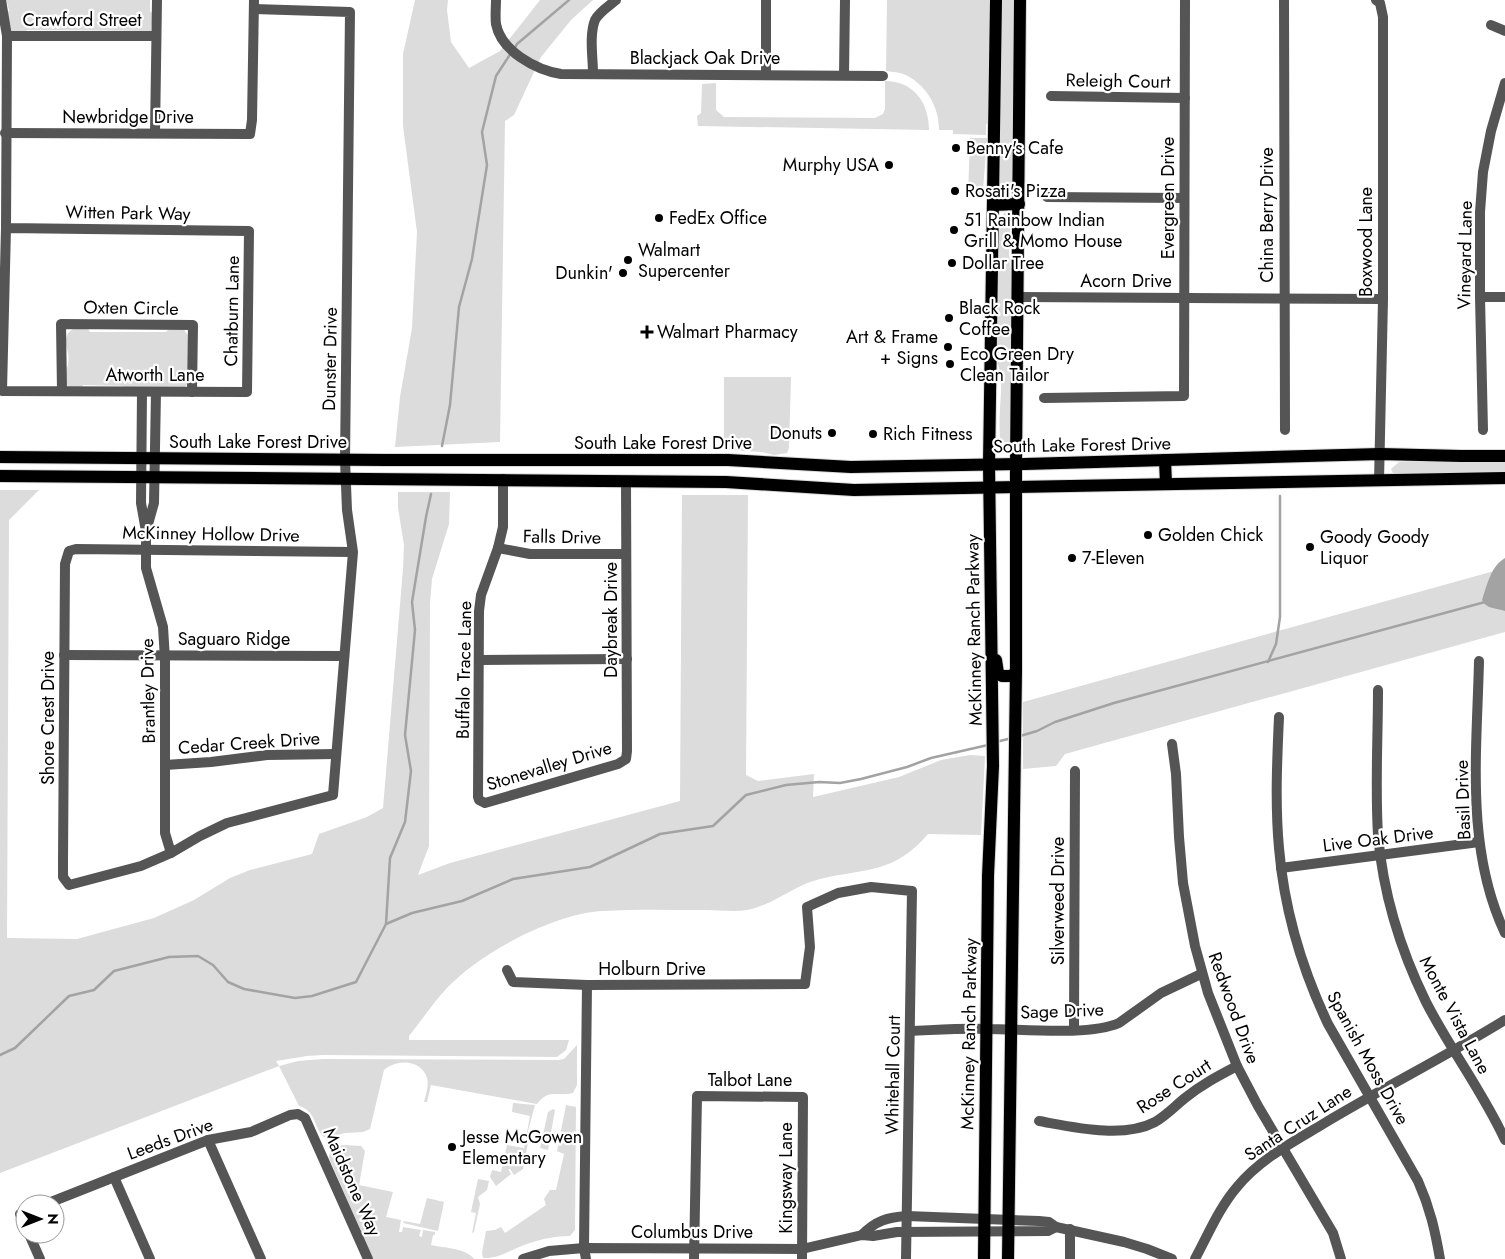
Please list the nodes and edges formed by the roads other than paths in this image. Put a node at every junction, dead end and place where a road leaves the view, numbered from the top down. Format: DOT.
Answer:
graph roads {
  1 [pos="1,0"];
  2 [pos="157,0"];
  3 [pos="496,0"];
  4 [pos="616,0"];
  5 [pos="766,0"];
  6 [pos="845,0"];
  7 [pos="996,0"];
  8 [pos="1020,0"];
  9 [pos="1185,0"];
  10 [pos="1284,0"];
  11 [pos="1378,1"];
  12 [pos="254,4"];
  13 [pos="1491,25"];
  14 [pos="1505,31"];
  15 [pos="7,36"];
  16 [pos="156,36"];
  17 [pos="593,74"];
  18 [pos="766,75"];
  19 [pos="844,75"];
  20 [pos="884,76"];
  21 [pos="1505,83"];
  22 [pos="1051,96"];
  23 [pos="1185,98"];
  24 [pos="5,133"];
  25 [pos="155,133"];
  26 [pos="2,188"];
  27 [pos="1047,197"];
  28 [pos="1184,198"];
  29 [pos="1019,204"];
  30 [pos="994,205"];
  31 [pos="6,228"];
  32 [pos="249,231"];
  33 [pos="1480,297"];
  34 [pos="1505,297"];
  35 [pos="1019,298"];
  36 [pos="1184,298"];
  37 [pos="1284,300"];
  38 [pos="1383,300"];
  39 [pos="62,391"];
  40 [pos="142,392"];
  41 [pos="156,392"];
  42 [pos="192,392"];
  43 [pos="247,392"];
  44 [pos="1044,398"];
  45 [pos="1285,430"];
  46 [pos="1483,430"];
  47 [pos="1380,454"];
  48 [pos="1505,456"];
  49 [pos="0,457"];
  50 [pos="141,458"];
  51 [pos="156,458"];
  52 [pos="345,460"];
  53 [pos="503,460"];
  54 [pos="714,460"];
  55 [pos="1165,460"];
  56 [pos="990,464"];
  57 [pos="1016,464"];
  58 [pos="0,476"];
  59 [pos="141,477"];
  60 [pos="156,477"];
  61 [pos="346,478"];
  62 [pos="1505,478"];
  63 [pos="503,479"];
  64 [pos="626,481"];
  65 [pos="1380,481"];
  66 [pos="714,482"];
  67 [pos="1166,484"];
  68 [pos="990,487"];
  69 [pos="1016,487"];
  70 [pos="146,530"];
  71 [pos="498,548"];
  72 [pos="147,550"];
  73 [pos="69,551"];
  74 [pos="353,552"];
  75 [pos="626,554"];
  76 [pos="992,635"];
  77 [pos="64,655"];
  78 [pos="165,655"];
  79 [pos="344,656"];
  80 [pos="627,659"];
  81 [pos="480,660"];
  82 [pos="1478,661"];
  83 [pos="1016,671"];
  84 [pos="1378,690"];
  85 [pos="1279,718"];
  86 [pos="1172,744"];
  87 [pos="336,754"];
  88 [pos="626,759"];
  89 [pos="165,765"];
  90 [pos="1075,771"];
  91 [pos="482,802"];
  92 [pos="1479,842"];
  93 [pos="171,854"];
  94 [pos="1380,855"];
  95 [pos="1282,868"];
  96 [pos="1505,933"];
  97 [pos="507,970"];
  98 [pos="1202,974"];
  99 [pos="805,984"];
  100 [pos="587,985"];
  101 [pos="1505,1020"];
  102 [pos="986,1028"];
  103 [pos="1010,1029"];
  104 [pos="1074,1030"];
  105 [pos="910,1031"];
  106 [pos="1455,1051"];
  107 [pos="1237,1066"];
  108 [pos="1370,1096"];
  109 [pos="803,1097"];
  110 [pos="305,1118"];
  111 [pos="1039,1121"];
  112 [pos="208,1140"];
  113 [pos="1505,1140"];
  114 [pos="1284,1148"];
  115 [pos="114,1176"];
  116 [pos="65,1196"];
  117 [pos="907,1216"];
  118 [pos="984,1218"];
  119 [pos="1008,1225"];
  120 [pos="1070,1229"];
  121 [pos="907,1231"];
  122 [pos="984,1232"];
  123 [pos="862,1235"];
  124 [pos="33,1244"];
  125 [pos="584,1248"];
  126 [pos="694,1254"];
  127 [pos="802,1254"];
  128 [pos="40,1259"];
  129 [pos="150,1259"];
  130 [pos="261,1259"];
  131 [pos="368,1259"];
  132 [pos="523,1259"];
  133 [pos="586,1259"];
  134 [pos="906,1259"];
  135 [pos="984,1259"];
  136 [pos="1008,1259"];
  137 [pos="1070,1259"];
  138 [pos="1172,1259"];
  139 [pos="1194,1259"];
  140 [pos="1341,1259"];
  141 [pos="1440,1259"];
  1 -- 15 [label="street"];
  2 -- 16 [label="street"];
  3 -- 17 [label="street, Blackjack Oak Drive"];
  4 -- 17 [label="street"];
  5 -- 18 [label="street"];
  6 -- 19 [label="street"];
  7 -- 30 [label="main road, McKinney Ranch Parkway"];
  8 -- 29 [label="main road"];
  9 -- 23 [label="street, Evergreen Drive"];
  10 -- 37 [label="street, China Berry Drive"];
  11 -- 38 [label="street, Boxwood Lane"];
  12 -- 25 [label="street, Newbridge Drive"];
  12 -- 52 [label="street, Dunster Drive"];
  13 -- 14 [label="street"];
  15 -- 16 [label="street, Crawford Street"];
  15 -- 24 [label="street"];
  16 -- 25 [label="street"];
  17 -- 18 [label="street, Blackjack Oak Drive"];
  18 -- 19 [label="street, Blackjack Oak Drive"];
  19 -- 20 [label="street, Blackjack Oak Drive"];
  21 -- 33 [label="street, Vineyard Lane"];
  22 -- 23 [label="street, Releigh Court"];
  23 -- 28 [label="street, Evergreen Drive"];
  24 -- 25 [label="street, Newbridge Drive"];
  24 -- 26 [label="street"];
  26 -- 31 [label="street"];
  27 -- 28 [label="street"];
  28 -- 36 [label="street, Evergreen Drive"];
  29 -- 30 [label="main road"];
  29 -- 35 [label="main road"];
  30 -- 56 [label="main road, McKinney Ranch Parkway"];
  31 -- 32 [label="street, Witten Park Way"];
  31 -- 39 [label="street, Atworth Lane"];
  32 -- 43 [label="street, Chatburn Lane"];
  33 -- 34 [label="street"];
  33 -- 46 [label="street, Vineyard Lane"];
  35 -- 36 [label="street, Acorn Drive"];
  35 -- 57 [label="main road"];
  36 -- 37 [label="street, Acorn Drive"];
  36 -- 44 [label="street, Evergreen Drive"];
  37 -- 38 [label="street, Acorn Drive"];
  37 -- 45 [label="street, China Berry Drive"];
  38 -- 47 [label="street, Boxwood Lane"];
  39 -- 40 [label="street, Atworth Lane"];
  39 -- 42 [label="street, Oxten Circle"];
  40 -- 41 [label="street, Atworth Lane"];
  40 -- 50 [label="street, Brantley Drive"];
  41 -- 42 [label="street, Atworth Lane"];
  41 -- 51 [label="street, Brantley Drive"];
  42 -- 43 [label="street, Atworth Lane"];
  47 -- 48 [label="main road, South Lake Forest Drive"];
  47 -- 55 [label="main road, South Lake Forest Drive"];
  47 -- 65 [label="street, Boxwood Lane"];
  49 -- 50 [label="main road, South Lake Forest Drive"];
  50 -- 51 [label="main road, South Lake Forest Drive"];
  50 -- 59 [label="street, Brantley Drive"];
  51 -- 52 [label="main road, South Lake Forest Drive"];
  51 -- 60 [label="street, Brantley Drive"];
  52 -- 53 [label="main road, South Lake Forest Drive"];
  52 -- 61 [label="street, Dunster Drive"];
  53 -- 54 [label="main road, South Lake Forest Drive"];
  53 -- 63 [label="main road"];
  54 -- 56 [label="main road, South Lake Forest Drive"];
  54 -- 66 [label="main road"];
  55 -- 57 [label="main road, South Lake Forest Drive"];
  55 -- 67 [label="main road"];
  56 -- 57 [label="main road, South Lake Forest Drive"];
  56 -- 68 [label="main road, McKinney Ranch Parkway"];
  57 -- 69 [label="main road"];
  58 -- 59 [label="main road, South Lake Forest Drive"];
  59 -- 60 [label="main road, South Lake Forest Drive"];
  59 -- 70 [label="street, Brantley Drive"];
  60 -- 61 [label="main road, South Lake Forest Drive"];
  60 -- 70 [label="street, Brantley Drive"];
  61 -- 63 [label="main road, South Lake Forest Drive"];
  61 -- 74 [label="street, Dunster Drive"];
  62 -- 65 [label="main road"];
  63 -- 64 [label="main road, South Lake Forest Drive"];
  63 -- 71 [label="street, Buffalo Trace Lane"];
  64 -- 66 [label="main road, South Lake Forest Drive"];
  64 -- 75 [label="street, Daybreak Drive"];
  65 -- 67 [label="main road"];
  66 -- 68 [label="main road, South Lake Forest Drive"];
  67 -- 69 [label="main road"];
  68 -- 69 [label="main road"];
  68 -- 76 [label="main road, McKinney Ranch Parkway"];
  69 -- 83 [label="main road"];
  70 -- 72 [label="street, Brantley Drive"];
  71 -- 75 [label="street, Falls Drive"];
  71 -- 81 [label="street, Buffalo Trace Lane"];
  72 -- 73 [label="street, McKinney Hollow Drive"];
  72 -- 74 [label="street, McKinney Hollow Drive"];
  72 -- 78 [label="street, Brantley Drive"];
  73 -- 77 [label="street, Shore Crest Drive"];
  74 -- 79 [label="street, Dunster Drive"];
  75 -- 80 [label="street, Daybreak Drive"];
  76 -- 83 [label="main road"];
  76 -- 102 [label="main road, McKinney Ranch Parkway"];
  77 -- 78 [label="street, Saguaro Ridge"];
  77 -- 93 [label="street, Shore Crest Drive"];
  78 -- 79 [label="street, Saguaro Ridge"];
  78 -- 89 [label="street, Brantley Drive"];
  79 -- 87 [label="street, Dunster Drive"];
  80 -- 81 [label="street"];
  80 -- 88 [label="street, Daybreak Drive"];
  81 -- 91 [label="street, Buffalo Trace Lane"];
  82 -- 92 [label="street, Basil Drive"];
  83 -- 103 [label="main road"];
  84 -- 94 [label="street, Monte Vista Lane"];
  85 -- 95 [label="street, Spanish Moss Drive"];
  86 -- 98 [label="street, Redwood Drive"];
  87 -- 89 [label="street, Cedar Creek Drive"];
  87 -- 93 [label="street, Dunster Drive"];
  88 -- 91 [label="street, Stonevalley Drive"];
  89 -- 93 [label="street, Brantley Drive"];
  90 -- 104 [label="street, Silverweed Drive"];
  92 -- 94 [label="street, Live Oak Drive"];
  92 -- 96 [label="street, Basil Drive"];
  94 -- 95 [label="street, Live Oak Drive"];
  94 -- 106 [label="street, Monte Vista Lane"];
  95 -- 108 [label="street, Spanish Moss Drive"];
  97 -- 100 [label="street, Holburn Drive"];
  98 -- 104 [label="street, Sage Drive"];
  98 -- 107 [label="street, Redwood Drive"];
  99 -- 100 [label="street, Holburn Drive"];
  99 -- 105 [label="street, Whitehall Court"];
  100 -- 125 [label="street"];
  101 -- 106 [label="street, Santa Cruz Lane"];
  102 -- 103 [label="street, Sage Drive"];
  102 -- 105 [label="street, Sage Drive"];
  102 -- 118 [label="main road, McKinney Ranch Parkway"];
  103 -- 104 [label="street, Sage Drive"];
  103 -- 119 [label="main road"];
  105 -- 117 [label="street, Whitehall Court"];
  106 -- 108 [label="street, Santa Cruz Lane"];
  106 -- 113 [label="street, Monte Vista Lane"];
  107 -- 111 [label="street, Rose Court"];
  107 -- 114 [label="street, Redwood Drive"];
  108 -- 114 [label="street, Santa Cruz Lane"];
  108 -- 141 [label="street, Spanish Moss Drive"];
  109 -- 126 [label="street, Talbot Lane"];
  109 -- 127 [label="street, Kingsway Lane"];
  110 -- 112 [label="street, Leeds Drive"];
  110 -- 131 [label="street, Maidstone Way"];
  112 -- 115 [label="street, Leeds Drive"];
  112 -- 130 [label="street"];
  114 -- 139 [label="street, Santa Cruz Lane"];
  114 -- 140 [label="street, Redwood Drive"];
  115 -- 116 [label="street, Leeds Drive"];
  115 -- 129 [label="street"];
  117 -- 118 [label="street, Columbus Drive"];
  117 -- 121 [label="street, Whitehall Court"];
  117 -- 123 [label="street, Columbus Drive"];
  118 -- 119 [label="street, Columbus Drive"];
  118 -- 122 [label="main road, McKinney Ranch Parkway"];
  119 -- 120 [label="street, Columbus Drive"];
  119 -- 122 [label="street, Columbus Drive"];
  119 -- 136 [label="main road"];
  120 -- 137 [label="street"];
  120 -- 138 [label="street, Columbus Drive"];
  121 -- 122 [label="street, Columbus Drive"];
  121 -- 123 [label="street, Columbus Drive"];
  121 -- 134 [label="street, Whitehall Court"];
  122 -- 135 [label="main road, McKinney Ranch Parkway"];
  123 -- 127 [label="street, Columbus Drive"];
  124 -- 128 [label="street"];
  125 -- 126 [label="street, Columbus Drive"];
  125 -- 132 [label="street, Columbus Drive"];
  125 -- 133 [label="street"];
  126 -- 127 [label="street, Columbus Drive"];
}
